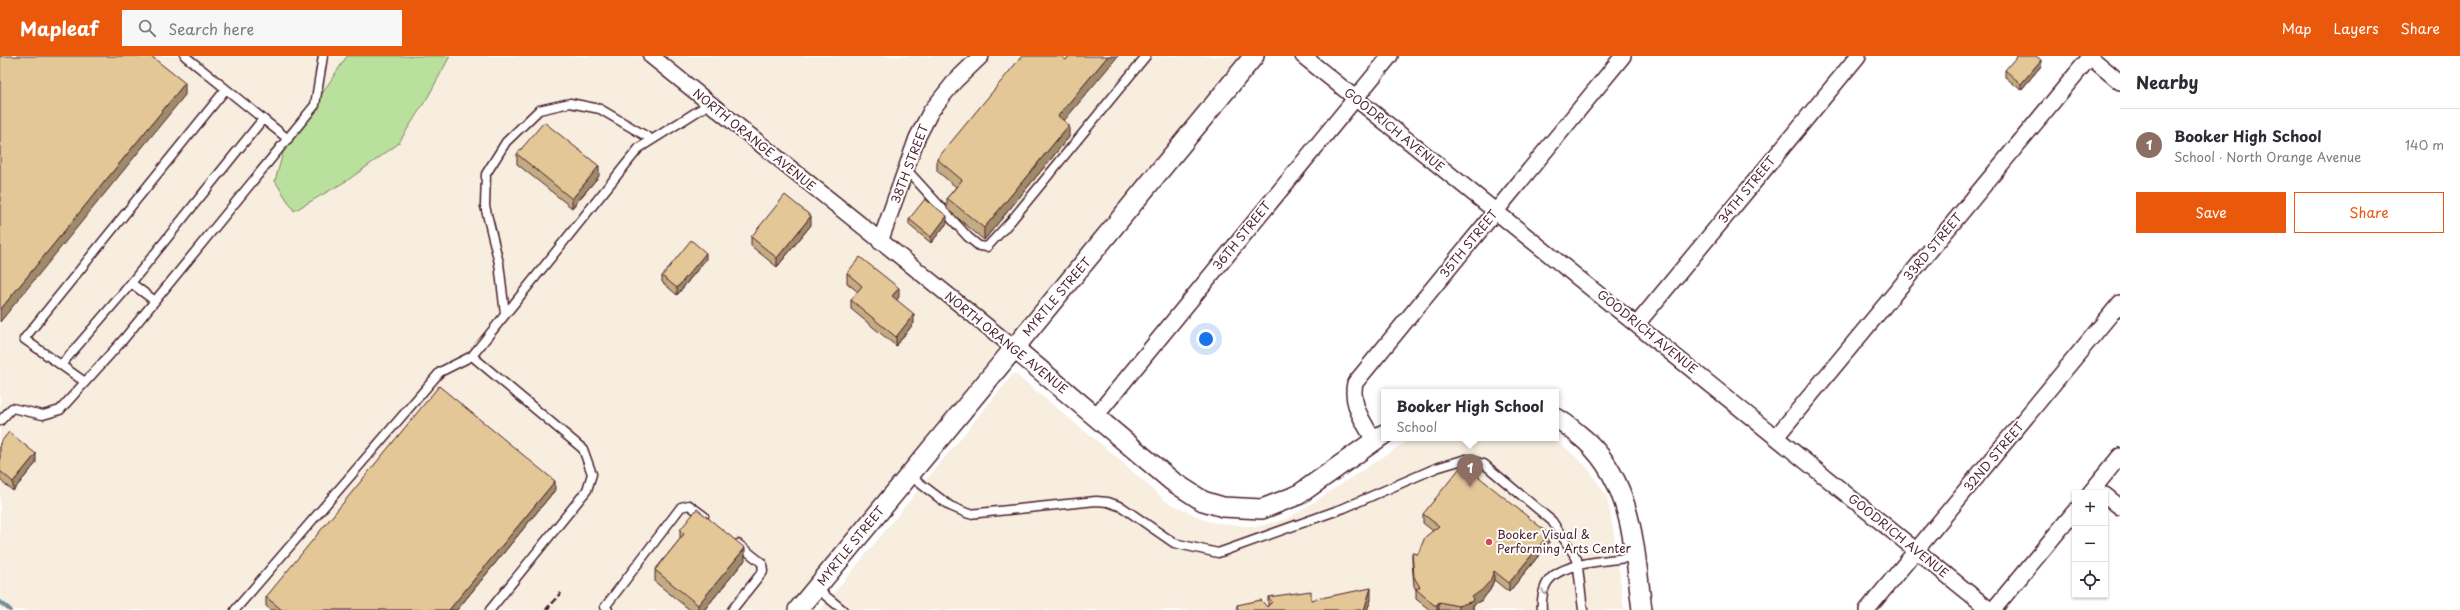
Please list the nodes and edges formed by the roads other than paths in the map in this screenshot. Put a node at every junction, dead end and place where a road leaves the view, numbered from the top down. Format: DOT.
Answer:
graph roads {
  1 [pos="185,56"];
  2 [pos="323,56"];
  3 [pos="651,56"];
  4 [pos="981,56"];
  5 [pos="1146,56"];
  6 [pos="1254,56"];
  7 [pos="1302,56"];
  8 [pos="1390,56"];
  9 [pos="1623,56"];
  10 [pos="1858,56"];
  11 [pos="2089,57"];
  12 [pos="2120,82"];
  13 [pos="226,89"];
  14 [pos="1355,98"];
  15 [pos="709,104"];
  16 [pos="263,119"];
  17 [pos="288,139"];
  18 [pos="651,139"];
  19 [pos="906,169"];
  20 [pos="1495,212"];
  21 [pos="880,242"];
  22 [pos="131,283"];
  23 [pos="155,300"];
  24 [pos="2120,304"];
  25 [pos="505,314"];
  26 [pos="1637,324"];
  27 [pos="1014,348"];
  28 [pos="472,356"];
  29 [pos="60,365"];
  30 [pos="85,382"];
  31 [pos="1095,417"];
  32 [pos="1559,420"];
  33 [pos="0,421"];
  34 [pos="1776,437"];
  35 [pos="1379,438"];
  36 [pos="2120,456"];
  37 [pos="909,475"];
  38 [pos="2099,490"];
  39 [pos="2108,499"];
  40 [pos="2120,507"];
  41 [pos="2072,515"];
  42 [pos="714,524"];
  43 [pos="732,539"];
  44 [pos="1916,551"];
  45 [pos="1635,558"];
  46 [pos="1579,565"];
  47 [pos="816,588"];
  48 [pos="235,610"];
  49 [pos="490,610"];
  50 [pos="608,610"];
  51 [pos="732,610"];
  52 [pos="798,610"];
  53 [pos="843,610"];
  54 [pos="1542,610"];
  55 [pos="1583,610"];
  56 [pos="1642,610"];
  57 [pos="1867,610"];
  58 [pos="1990,610"];
  59 [pos="1993,610"];
  1 -- 13 [label="lane"];
  2 -- 17 [label="lane"];
  3 -- 15 [label="street, NORTH ORANGE AVENUE"];
  4 -- 19 [label="street, 38TH STREET"];
  5 -- 19 [label="lane"];
  6 -- 27 [label="street, MYRTLE STREET"];
  7 -- 14 [label="street, GOODRICH AVENUE"];
  8 -- 14 [label="street, 36TH STREET"];
  9 -- 20 [label="street, 35TH STREET"];
  10 -- 26 [label="street, 34TH STREET"];
  11 -- 12 [label="street"];
  11 -- 34 [label="street, 33RD STREET"];
  13 -- 16 [label="lane"];
  13 -- 29 [label="lane"];
  14 -- 20 [label="street, GOODRICH AVENUE"];
  14 -- 31 [label="street, 36TH STREET"];
  15 -- 18 [label="lane"];
  15 -- 21 [label="street, NORTH ORANGE AVENUE"];
  16 -- 17 [label="lane"];
  16 -- 22 [label="lane"];
  17 -- 23 [label="lane"];
  18 -- 25 [label="lane"];
  18 -- 25 [label="lane"];
  19 -- 21 [label="street, 38TH STREET"];
  20 -- 26 [label="street, GOODRICH AVENUE"];
  20 -- 35 [label="street, 35TH STREET"];
  21 -- 27 [label="street, NORTH ORANGE AVENUE"];
  22 -- 23 [label="lane"];
  22 -- 29 [label="lane"];
  23 -- 30 [label="lane"];
  24 -- 44 [label="street, 32ND STREET"];
  25 -- 28 [label="lane"];
  26 -- 34 [label="street, GOODRICH AVENUE"];
  27 -- 31 [label="street, NORTH ORANGE AVENUE"];
  27 -- 37 [label="street, MYRTLE STREET"];
  28 -- 48 [label="lane"];
  28 -- 49 [label="lane"];
  29 -- 30 [label="lane"];
  30 -- 33 [label="lane"];
  31 -- 35 [label="street, NORTH ORANGE AVENUE"];
  32 -- 45 [label="street"];
  34 -- 44 [label="street, GOODRICH AVENUE"];
  36 -- 38 [label="street"];
  37 -- 46 [label="lane"];
  37 -- 47 [label="street, MYRTLE STREET"];
  39 -- 40 [label="street"];
  41 -- 59 [label="street"];
  42 -- 50 [label="lane"];
  43 -- 51 [label="lane"];
  44 -- 57 [label="street, 32ND STREET"];
  44 -- 58 [label="street, GOODRICH AVENUE"];
  45 -- 46 [label="lane"];
  45 -- 56 [label="street"];
  46 -- 54 [label="lane, one-way"];
  46 -- 55 [label="lane"];
  47 -- 52 [label="street, MYRTLE STREET"];
  47 -- 53 [label="lane"];
}
